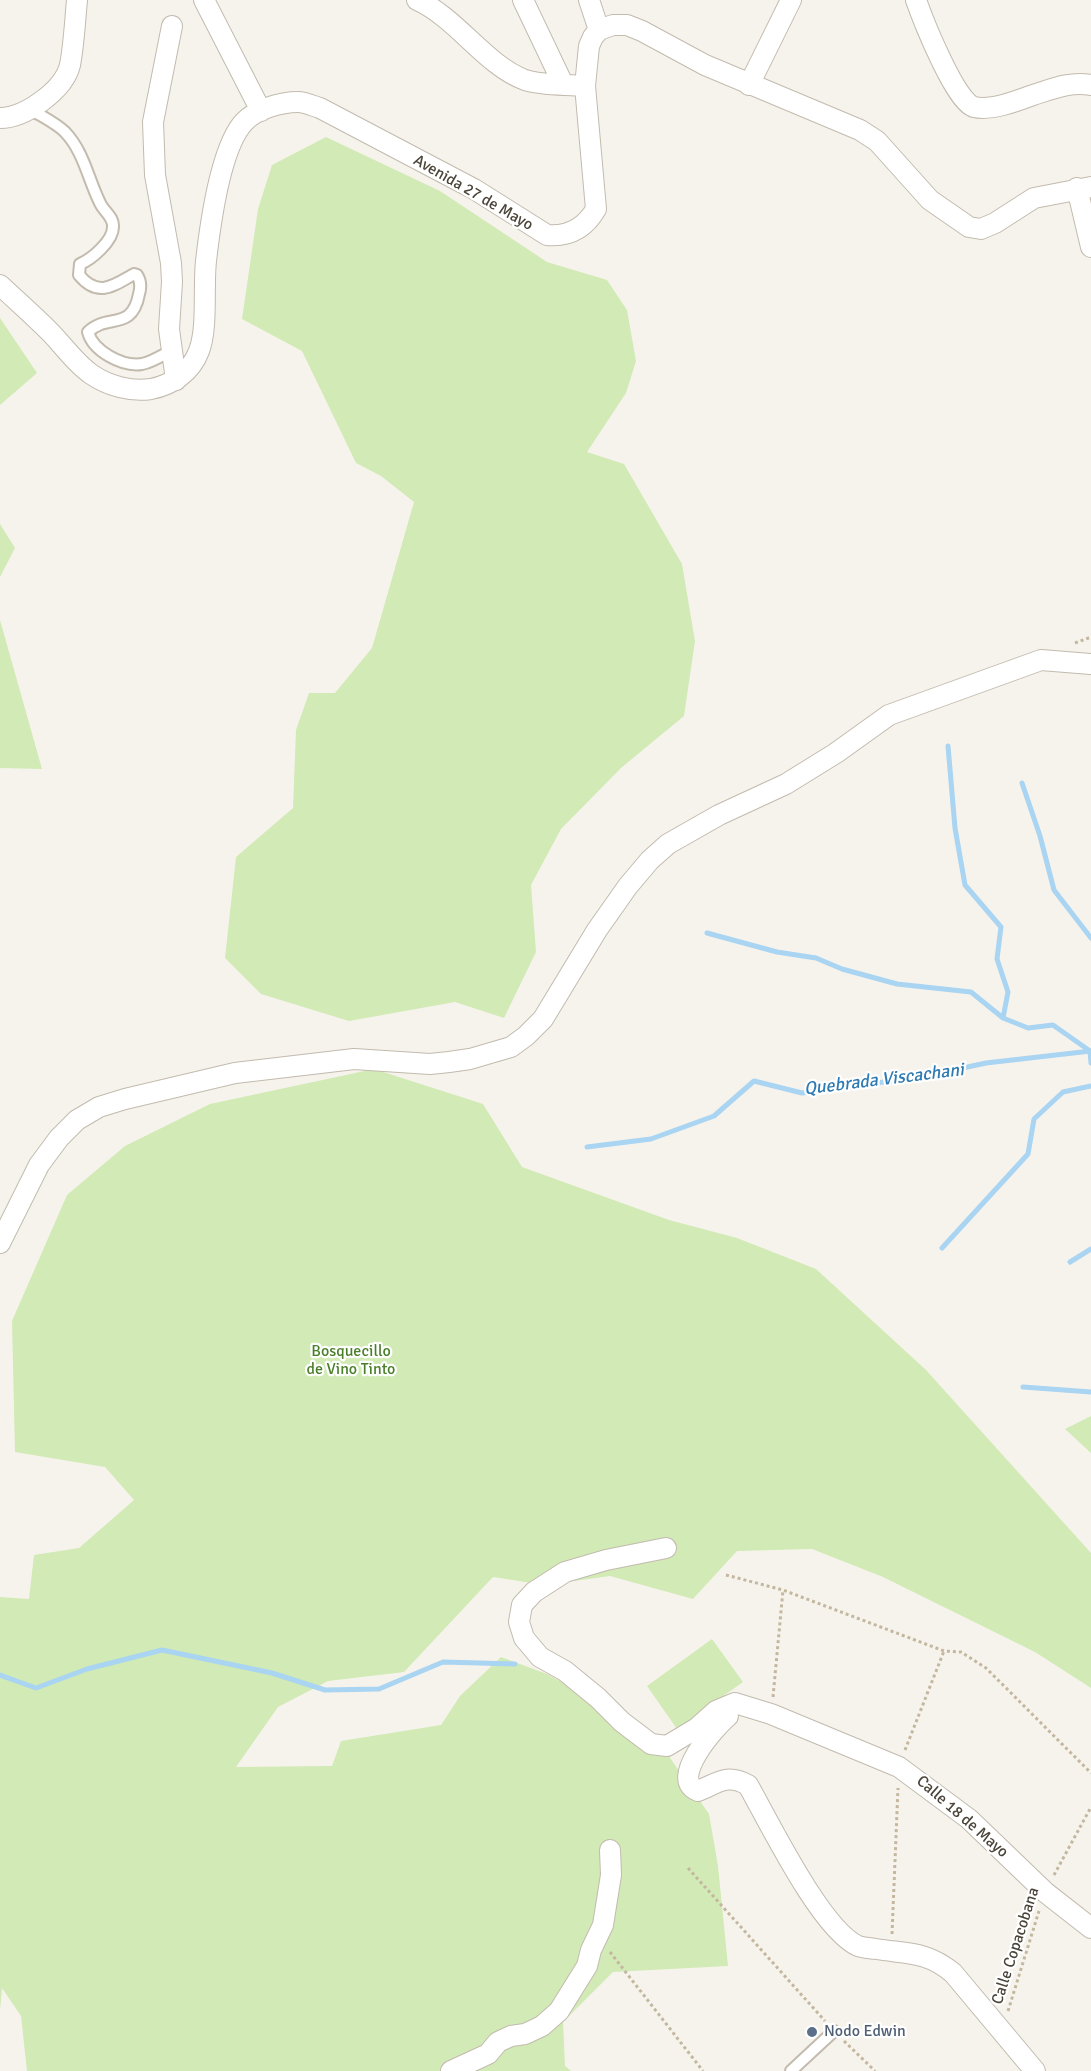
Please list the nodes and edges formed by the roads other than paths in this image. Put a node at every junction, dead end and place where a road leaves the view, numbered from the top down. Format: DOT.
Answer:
graph roads {
  1 [pos="77,0"];
  2 [pos="204,0"];
  3 [pos="417,0"];
  4 [pos="523,0"];
  5 [pos="589,0"];
  6 [pos="791,0"];
  7 [pos="916,0"];
  8 [pos="172,26"];
  9 [pos="599,30"];
  10 [pos="563,84"];
  11 [pos="749,85"];
  12 [pos="1091,85"];
  13 [pos="585,86"];
  14 [pos="30,110"];
  15 [pos="261,111"];
  16 [pos="0,118"];
  17 [pos="1084,188"];
  18 [pos="1091,247"];
  19 [pos="0,285"];
  20 [pos="172,350"];
  21 [pos="176,380"];
  22 [pos="1091,664"];
  23 [pos="0,1243"];
  24 [pos="666,1548"];
  25 [pos="749,1707"];
  26 [pos="610,1850"];
  27 [pos="1091,1928"];
  28 [pos="834,2031"];
  29 [pos="450,2071"];
  30 [pos="791,2071"];
  31 [pos="1035,2071"];
  1 -- 14 [label="street"];
  2 -- 15 [label="street"];
  3 -- 10 [label="street"];
  4 -- 10 [label="street"];
  5 -- 9 [label="street"];
  6 -- 11 [label="street"];
  7 -- 12 [label="street"];
  8 -- 20 [label="street"];
  9 -- 11 [label="street"];
  9 -- 13 [label="street, Avenida 27 de Mayo"];
  10 -- 13 [label="street"];
  11 -- 17 [label="street"];
  13 -- 15 [label="street, Avenida 27 de Mayo"];
  14 -- 16 [label="street"];
  14 -- 20 [label="lane"];
  15 -- 21 [label="street, Avenida 27 de Mayo"];
  17 -- 18 [label="street"];
  19 -- 21 [label="street"];
  20 -- 21 [label="street"];
  22 -- 23 [label="street"];
  24 -- 25 [label="street"];
  25 -- 27 [label="street, Calle 18 de Mayo"];
  25 -- 31 [label="street"];
  26 -- 29 [label="street"];
  28 -- 30 [label="lane"];
}
